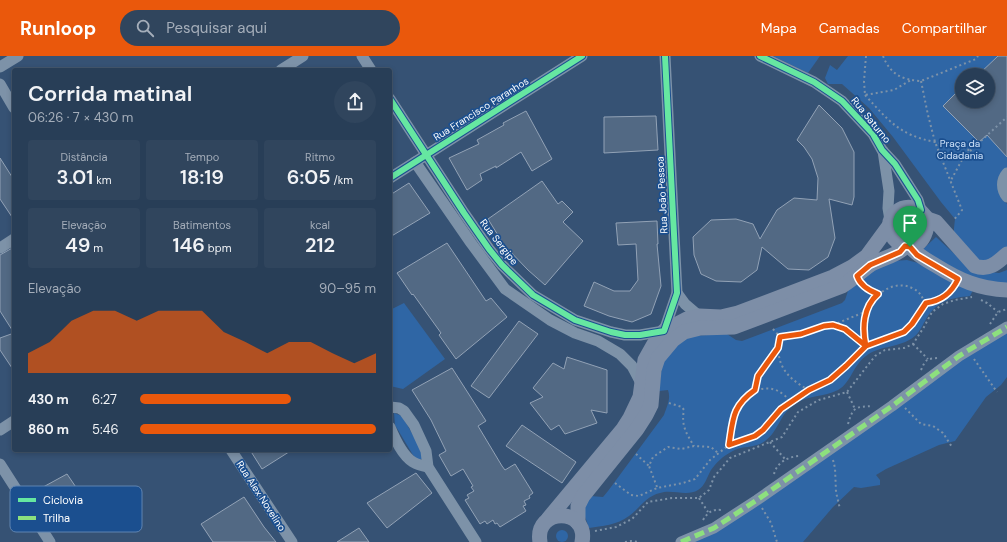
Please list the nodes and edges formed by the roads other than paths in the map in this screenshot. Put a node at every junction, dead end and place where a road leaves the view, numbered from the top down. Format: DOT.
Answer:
graph roads {
  1 [pos="18,56"];
  2 [pos="303,56"];
  3 [pos="362,56"];
  4 [pos="582,56"];
  5 [pos="665,56"];
  6 [pos="760,56"];
  7 [pos="0,67"];
  8 [pos="283,68"];
  9 [pos="370,68"];
  10 [pos="0,84"];
  11 [pos="392,102"];
  12 [pos="12,105"];
  13 [pos="882,150"];
  14 [pos="427,155"];
  15 [pos="415,162"];
  16 [pos="1007,173"];
  17 [pos="392,177"];
  18 [pos="1007,197"];
  19 [pos="924,215"];
  20 [pos="890,223"];
  21 [pos="12,240"];
  22 [pos="908,247"];
  23 [pos="0,248"];
  24 [pos="1007,254"];
  25 [pos="516,278"];
  26 [pos="505,289"];
  27 [pos="1007,290"];
  28 [pos="677,293"];
  29 [pos="699,316"];
  30 [pos="1007,327"];
  31 [pos="664,332"];
  32 [pos="642,385"];
  33 [pos="392,408"];
  34 [pos="12,422"];
  35 [pos="0,430"];
  36 [pos="392,430"];
  37 [pos="232,452"];
  38 [pos="0,464"];
  39 [pos="428,468"];
  40 [pos="14,486"];
  41 [pos="543,530"];
  42 [pos="44,532"];
  43 [pos="581,533"];
  44 [pos="50,542"];
  45 [pos="292,542"];
  46 [pos="476,542"];
  47 [pos="529,542"];
  48 [pos="681,542"];
  1 -- 7 [label="street"];
  2 -- 8 [label="street"];
  3 -- 9 [label="street"];
  4 -- 14 [label="street, Rua Francisco Paranhos"];
  5 -- 28 [label="street, Rua João Pessoa"];
  6 -- 13 [label="street, Rua Saturno"];
  10 -- 12 [label="street"];
  11 -- 14 [label="street, Rua Sergipe"];
  13 -- 19 [label="street, Rua Saturno"];
  13 -- 20 [label="street, Rua Saturno"];
  14 -- 15 [label="street, Rua Francisco Paranhos"];
  14 -- 25 [label="street, Rua Sergipe"];
  15 -- 17 [label="street, Rua Francisco Paranhos"];
  15 -- 26 [label="street"];
  16 -- 18 [label="street"];
  19 -- 20 [label="main road"];
  19 -- 22 [label="main road"];
  19 -- 24 [label="main road"];
  20 -- 22 [label="main road"];
  20 -- 29 [label="main road"];
  21 -- 23 [label="street"];
  22 -- 27 [label="main road"];
  22 -- 43 [label="main road"];
  25 -- 26 [label="street"];
  25 -- 31 [label="street, Rua Sergipe"];
  26 -- 32 [label="street"];
  28 -- 29 [label="street"];
  28 -- 31 [label="street, Rua João Pessoa"];
  29 -- 31 [label="main road"];
  30 -- 48 [label="street"];
  31 -- 32 [label="main road"];
  32 -- 41 [label="main road"];
  33 -- 39 [label="street"];
  34 -- 35 [label="street"];
  36 -- 39 [label="street"];
  37 -- 45 [label="street, Rua Alex Novelino"];
  38 -- 40 [label="street"];
  39 -- 46 [label="street"];
  41 -- 43 [label="main road"];
  41 -- 47 [label="main road"];
  42 -- 44 [label="street"];
}
